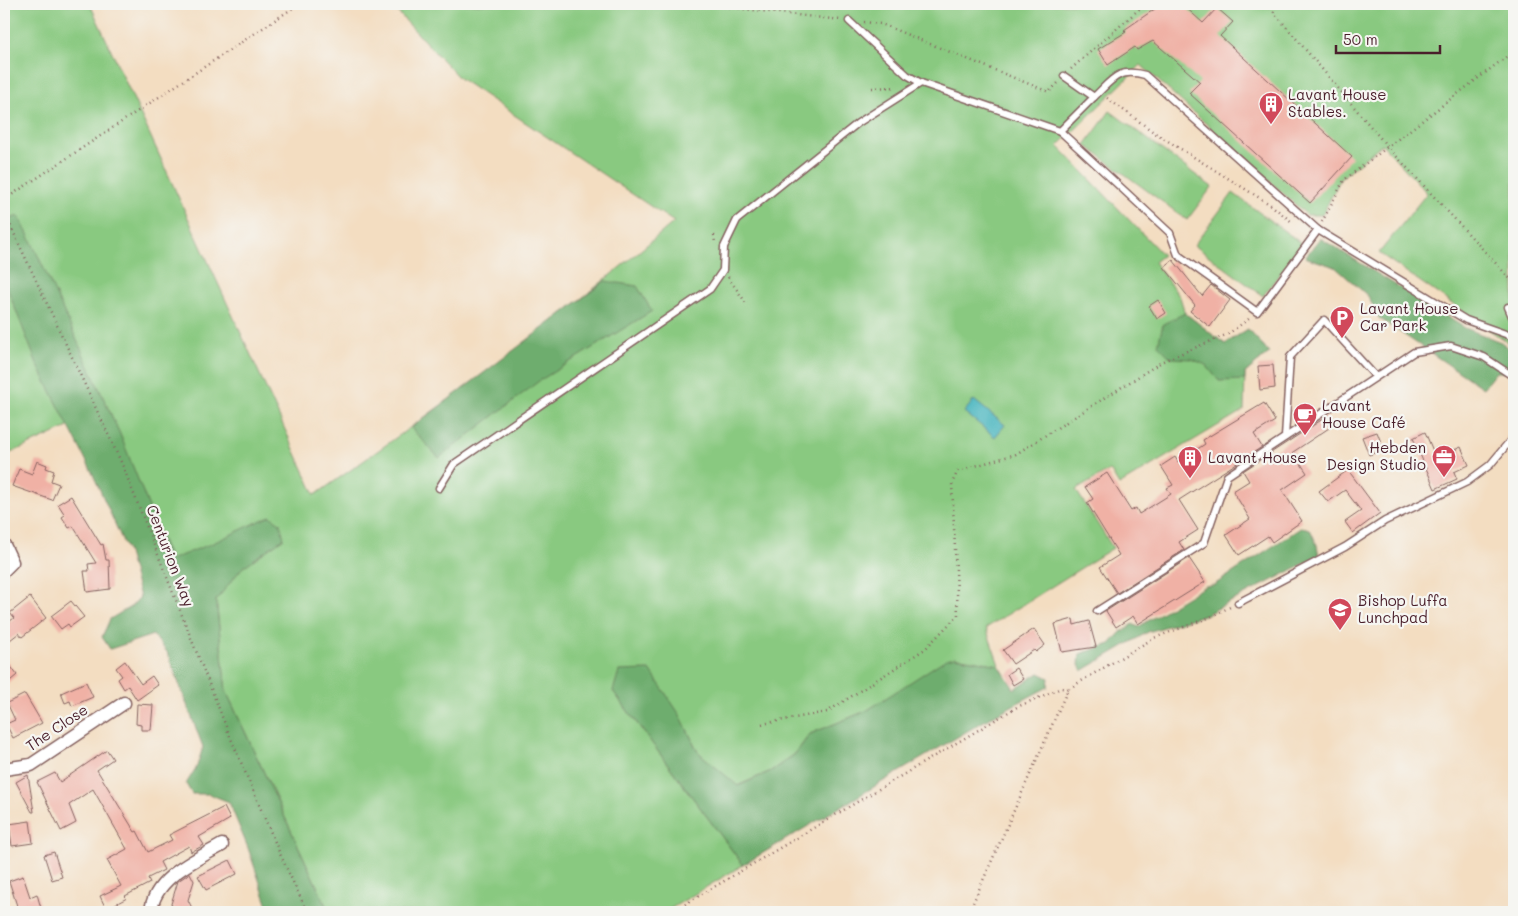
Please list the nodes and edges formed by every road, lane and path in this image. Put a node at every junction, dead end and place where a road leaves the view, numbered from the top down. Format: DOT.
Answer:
graph roads {
  1 [pos="299,4"];
  2 [pos="699,4"];
  3 [pos="1145,4"];
  4 [pos="1267,4"];
  5 [pos="849,20"];
  6 [pos="1514,51"];
  7 [pos="1064,76"];
  8 [pos="913,78"];
  9 [pos="920,83"];
  10 [pos="872,88"];
  11 [pos="1097,95"];
  12 [pos="1060,132"];
  13 [pos="1387,146"];
  14 [pos="4,200"];
  15 [pos="4,212"];
  16 [pos="1318,230"];
  17 [pos="1313,238"];
  18 [pos="723,270"];
  19 [pos="1514,282"];
  20 [pos="746,303"];
  21 [pos="1508,307"];
  22 [pos="1258,312"];
  23 [pos="1514,321"];
  24 [pos="1514,337"];
  25 [pos="1376,377"];
  26 [pos="1514,377"];
  27 [pos="1514,436"];
  28 [pos="1285,437"];
  29 [pos="438,488"];
  30 [pos="4,545"];
  31 [pos="4,570"];
  32 [pos="1238,603"];
  33 [pos="1097,611"];
  34 [pos="1068,689"];
  35 [pos="124,703"];
  36 [pos="762,724"];
  37 [pos="4,770"];
  38 [pos="222,845"];
  39 [pos="151,912"];
  40 [pos="307,912"];
  41 [pos="672,912"];
  42 [pos="970,912"];
  1 -- 14 [label="path"];
  2 -- 5 [label="path"];
  3 -- 7 [label="path"];
  4 -- 13 [label="path"];
  5 -- 7 [label="path"];
  5 -- 8 [label="lane"];
  6 -- 13 [label="path"];
  7 -- 11 [label="lane"];
  8 -- 9 [label="lane"];
  8 -- 10 [label="path"];
  9 -- 12 [label="lane"];
  9 -- 18 [label="lane"];
  11 -- 12 [label="lane"];
  11 -- 16 [label="lane"];
  11 -- 17 [label="path"];
  12 -- 22 [label="lane"];
  13 -- 16 [label="path"];
  13 -- 19 [label="path"];
  15 -- 40 [label="path, Centurion Way"];
  16 -- 17 [label="lane"];
  16 -- 24 [label="lane"];
  17 -- 22 [label="lane"];
  18 -- 20 [label="path"];
  18 -- 29 [label="lane"];
  21 -- 23 [label="lane"];
  22 -- 36 [label="path"];
  25 -- 26 [label="lane"];
  25 -- 28 [label="lane"];
  25 -- 28 [label="lane"];
  27 -- 32 [label="lane"];
  28 -- 33 [label="lane"];
  30 -- 31 [label="street"];
  32 -- 34 [label="path"];
  34 -- 41 [label="path"];
  34 -- 42 [label="path"];
  35 -- 37 [label="street, The Close"];
  38 -- 39 [label="street"];
}
